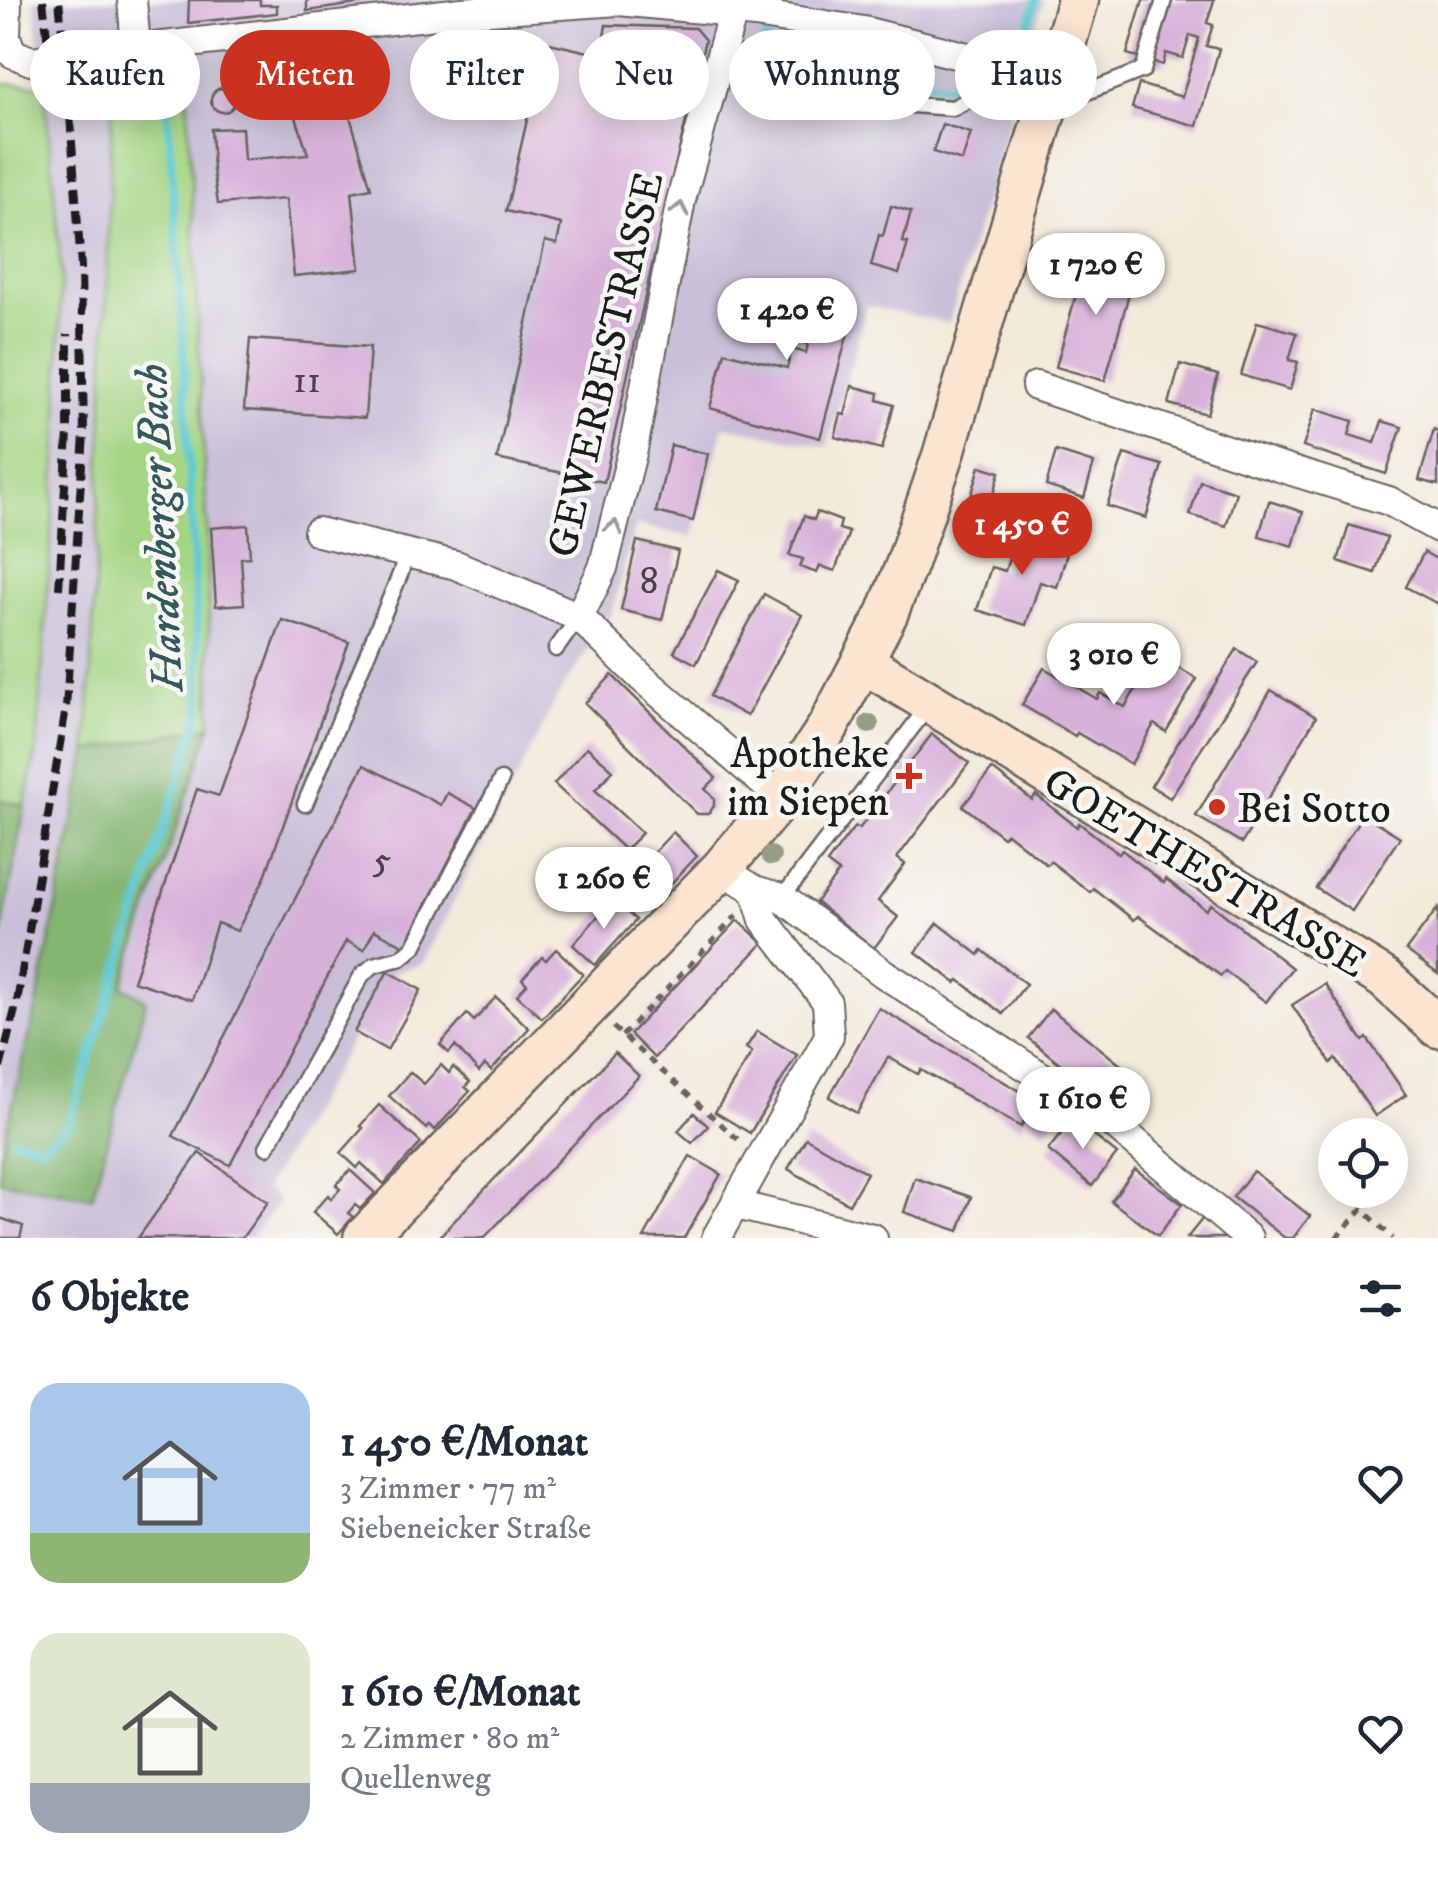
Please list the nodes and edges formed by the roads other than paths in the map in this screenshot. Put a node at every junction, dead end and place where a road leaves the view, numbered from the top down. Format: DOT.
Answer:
graph roads {
  1 [pos="7,0"];
  2 [pos="132,0"];
  3 [pos="1078,0"];
  4 [pos="1164,0"];
  5 [pos="733,11"];
  6 [pos="135,30"];
  7 [pos="1069,30"];
  8 [pos="200,40"];
  9 [pos="955,53"];
  10 [pos="30,60"];
  11 [pos="1097,88"];
  12 [pos="1043,120"];
  13 [pos="1036,386"];
  14 [pos="1438,528"];
  15 [pos="318,532"];
  16 [pos="406,553"];
  17 [pos="579,617"];
  18 [pos="556,648"];
  19 [pos="862,662"];
  20 [pos="930,704"];
  21 [pos="501,780"];
  22 [pos="781,798"];
  23 [pos="305,804"];
  24 [pos="753,885"];
  25 [pos="1438,1027"];
  26 [pos="267,1146"];
  27 [pos="736,1204"];
  28 [pos="364,1238"];
  29 [pos="716,1238"];
  30 [pos="873,1238"];
  31 [pos="1248,1238"];
  1 -- 10 [label="street"];
  2 -- 6 [label="street"];
  3 -- 7 [label="main road"];
  4 -- 11 [label="lane"];
  5 -- 8 [label="street"];
  5 -- 9 [label="street"];
  17 -- 5 [label="street, GEWERBESTRASSE, one-way"];
  12 -- 19 [label="main road"];
  13 -- 14 [label="street"];
  15 -- 16 [label="street, GEWERBESTRASSE"];
  16 -- 17 [label="street, GEWERBESTRASSE"];
  16 -- 23 [label="lane"];
  17 -- 18 [label="lane"];
  17 -- 22 [label="street, GEWERBESTRASSE"];
  19 -- 20 [label="main road, GOETHESTRASSE"];
  19 -- 22 [label="main road"];
  20 -- 24 [label="lane"];
  20 -- 25 [label="main road, GOETHESTRASSE"];
  21 -- 26 [label="lane"];
  22 -- 24 [label="main road"];
  24 -- 27 [label="street"];
  24 -- 28 [label="main road"];
  24 -- 31 [label="street"];
  27 -- 29 [label="street"];
  27 -- 30 [label="street"];
}
